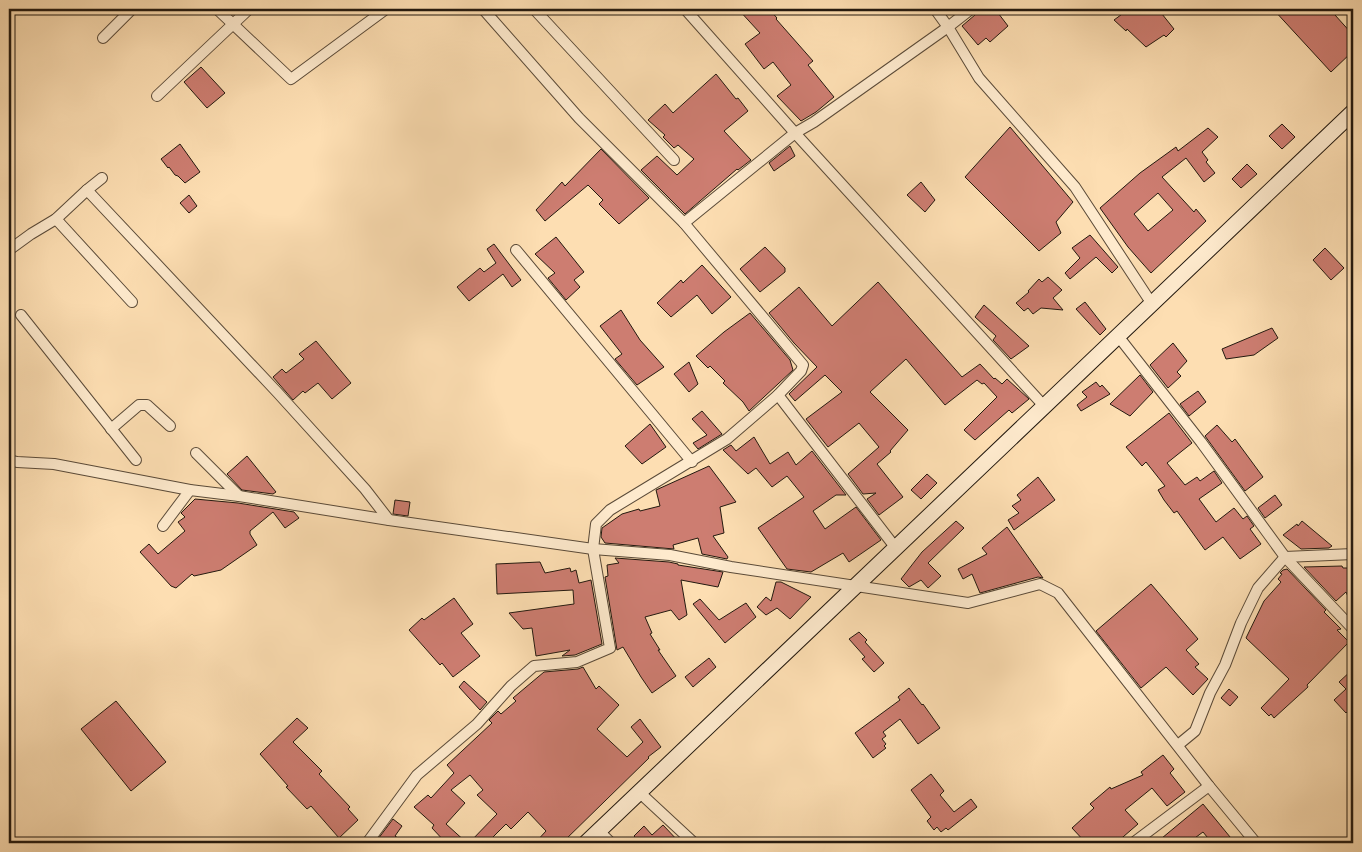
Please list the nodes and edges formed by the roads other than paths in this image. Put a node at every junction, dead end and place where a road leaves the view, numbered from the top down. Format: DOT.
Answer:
graph roads {
  1 [pos="132,9"];
  2 [pos="217,9"];
  3 [pos="249,9"];
  4 [pos="386,9"];
  5 [pos="483,9"];
  6 [pos="534,9"];
  7 [pos="685,9"];
  8 [pos="935,9"];
  9 [pos="971,9"];
  10 [pos="233,24"];
  11 [pos="948,27"];
  12 [pos="102,38"];
  13 [pos="157,96"];
  14 [pos="1353,112"];
  15 [pos="795,133"];
  16 [pos="674,160"];
  17 [pos="102,178"];
  18 [pos="87,190"];
  19 [pos="56,220"];
  20 [pos="684,223"];
  21 [pos="9,250"];
  22 [pos="516,250"];
  23 [pos="132,302"];
  24 [pos="1152,304"];
  25 [pos="20,315"];
  26 [pos="1118,336"];
  27 [pos="778,395"];
  28 [pos="1044,406"];
  29 [pos="170,426"];
  30 [pos="111,429"];
  31 [pos="196,453"];
  32 [pos="9,460"];
  33 [pos="136,460"];
  34 [pos="692,462"];
  35 [pos="190,490"];
  36 [pos="238,496"];
  37 [pos="390,520"];
  38 [pos="163,526"];
  39 [pos="895,547"];
  40 [pos="593,549"];
  41 [pos="1353,554"];
  42 [pos="1285,557"];
  43 [pos="854,587"];
  44 [pos="1353,630"];
  45 [pos="1178,745"];
  46 [pos="1209,786"];
  47 [pos="639,792"];
  48 [pos="599,831"];
  49 [pos="367,843"];
  50 [pos="586,843"];
  51 [pos="611,843"];
  52 [pos="694,843"];
  53 [pos="1133,843"];
  54 [pos="1256,843"];
  1 -- 12 [label="street"];
  2 -- 10 [label="street"];
  3 -- 10 [label="street"];
  4 -- 10 [label="street"];
  5 -- 20 [label="street"];
  6 -- 16 [label="street"];
  7 -- 15 [label="street"];
  8 -- 11 [label="street"];
  9 -- 11 [label="street"];
  10 -- 13 [label="street"];
  11 -- 15 [label="street"];
  11 -- 24 [label="street"];
  14 -- 24 [label="main road"];
  15 -- 20 [label="street"];
  15 -- 28 [label="street"];
  17 -- 18 [label="street"];
  18 -- 19 [label="street"];
  18 -- 37 [label="street"];
  19 -- 21 [label="street"];
  19 -- 23 [label="street"];
  20 -- 27 [label="street"];
  22 -- 34 [label="street"];
  24 -- 26 [label="main road"];
  25 -- 30 [label="street"];
  26 -- 28 [label="main road"];
  26 -- 42 [label="street"];
  27 -- 34 [label="street"];
  27 -- 39 [label="street"];
  28 -- 39 [label="main road"];
  29 -- 30 [label="street"];
  30 -- 33 [label="street"];
  31 -- 36 [label="street"];
  32 -- 35 [label="street"];
  34 -- 40 [label="street"];
  35 -- 36 [label="street"];
  35 -- 38 [label="street"];
  36 -- 37 [label="street"];
  37 -- 40 [label="street"];
  39 -- 43 [label="main road"];
  40 -- 43 [label="street"];
  40 -- 49 [label="street"];
  41 -- 42 [label="street"];
  42 -- 44 [label="street"];
  42 -- 45 [label="street"];
  43 -- 45 [label="street"];
  43 -- 47 [label="main road"];
  45 -- 46 [label="street"];
  46 -- 53 [label="street"];
  46 -- 54 [label="street"];
  47 -- 48 [label="main road"];
  47 -- 52 [label="street"];
  48 -- 50 [label="main road"];
  48 -- 51 [label="street"];
}
